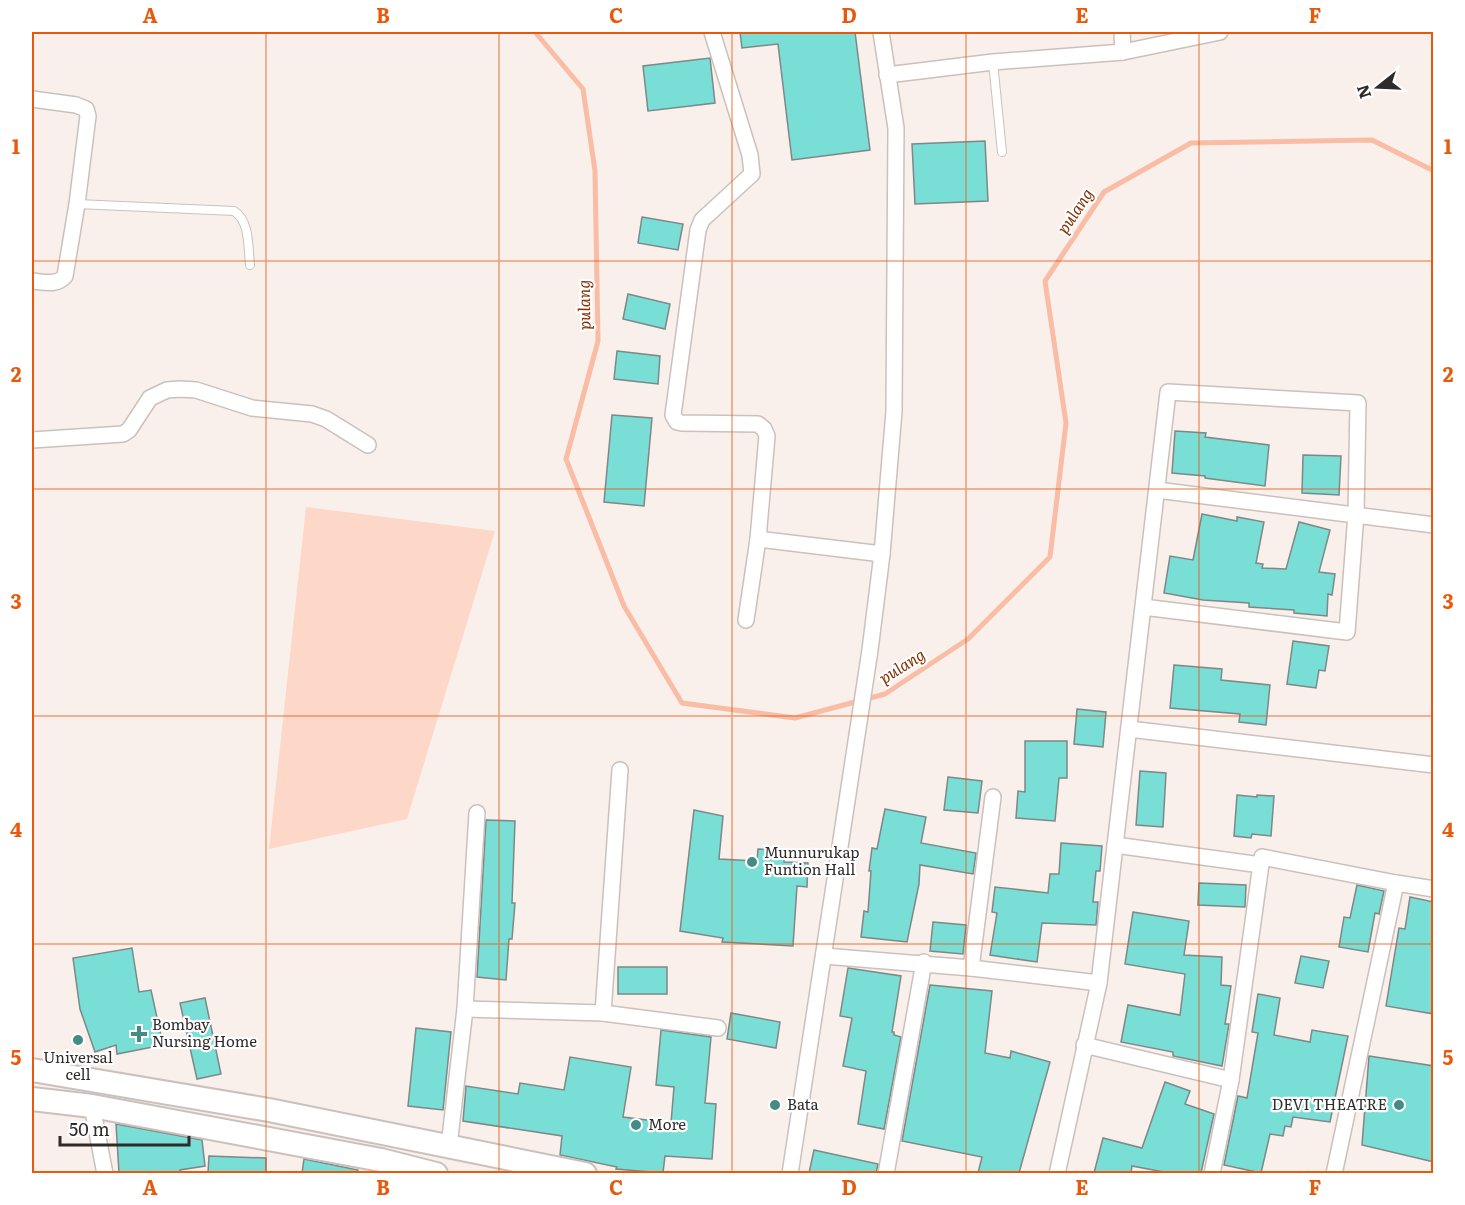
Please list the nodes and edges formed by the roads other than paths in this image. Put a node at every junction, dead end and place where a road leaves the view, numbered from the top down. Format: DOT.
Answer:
graph roads {
  1 [pos="712,32"];
  2 [pos="881,32"];
  3 [pos="1122,32"];
  4 [pos="1220,32"];
  5 [pos="1123,52"];
  6 [pos="993,62"];
  7 [pos="887,75"];
  8 [pos="32,99"];
  9 [pos="1002,152"];
  10 [pos="77,204"];
  11 [pos="250,265"];
  12 [pos="32,281"];
  13 [pos="32,440"];
  14 [pos="368,445"];
  15 [pos="1157,490"];
  16 [pos="1356,514"];
  17 [pos="1434,525"];
  18 [pos="758,539"];
  19 [pos="882,555"];
  20 [pos="1143,607"];
  21 [pos="746,620"];
  22 [pos="1129,729"];
  23 [pos="1434,765"];
  24 [pos="620,770"];
  25 [pos="993,797"];
  26 [pos="477,813"];
  27 [pos="1115,845"];
  28 [pos="1261,865"];
  29 [pos="1396,883"];
  30 [pos="1434,889"];
  31 [pos="824,956"];
  32 [pos="924,962"];
  33 [pos="971,968"];
  34 [pos="1099,983"];
  35 [pos="465,1010"];
  36 [pos="603,1013"];
  37 [pos="718,1028"];
  38 [pos="1084,1046"];
  39 [pos="32,1070"];
  40 [pos="1231,1080"];
  41 [pos="32,1099"];
  42 [pos="92,1106"];
  43 [pos="449,1146"];
  44 [pos="380,1167"];
  45 [pos="105,1173"];
  46 [pos="436,1173"];
  47 [pos="585,1173"];
  48 [pos="790,1173"];
  49 [pos="886,1173"];
  50 [pos="1058,1173"];
  51 [pos="1212,1173"];
  52 [pos="1334,1173"];
  1 -- 18 [label="street"];
  2 -- 7 [label="street"];
  3 -- 5 [label="street"];
  4 -- 5 [label="street"];
  5 -- 6 [label="street"];
  6 -- 7 [label="street"];
  6 -- 9 [label="lane"];
  7 -- 19 [label="street"];
  8 -- 10 [label="street"];
  10 -- 11 [label="lane"];
  10 -- 12 [label="street"];
  13 -- 14 [label="street"];
  15 -- 16 [label="street"];
  15 -- 16 [label="street"];
  15 -- 20 [label="street"];
  16 -- 17 [label="street"];
  16 -- 20 [label="street"];
  18 -- 19 [label="street"];
  18 -- 21 [label="street"];
  19 -- 31 [label="street"];
  20 -- 22 [label="street"];
  22 -- 23 [label="street"];
  22 -- 27 [label="street"];
  24 -- 36 [label="street"];
  25 -- 33 [label="street"];
  26 -- 35 [label="street"];
  27 -- 28 [label="street"];
  27 -- 34 [label="street"];
  28 -- 29 [label="street"];
  28 -- 40 [label="street"];
  29 -- 30 [label="street"];
  29 -- 52 [label="street"];
  31 -- 32 [label="street"];
  31 -- 48 [label="street"];
  32 -- 33 [label="street"];
  32 -- 49 [label="street"];
  33 -- 34 [label="street"];
  34 -- 38 [label="street"];
  35 -- 36 [label="street"];
  35 -- 43 [label="street"];
  36 -- 37 [label="street"];
  38 -- 40 [label="street"];
  38 -- 50 [label="street"];
  39 -- 43 [label="main road"];
  40 -- 51 [label="street"];
  41 -- 42 [label="main road"];
  42 -- 44 [label="main road"];
  42 -- 45 [label="street"];
  43 -- 47 [label="main road"];
  44 -- 46 [label="main road"];
}
